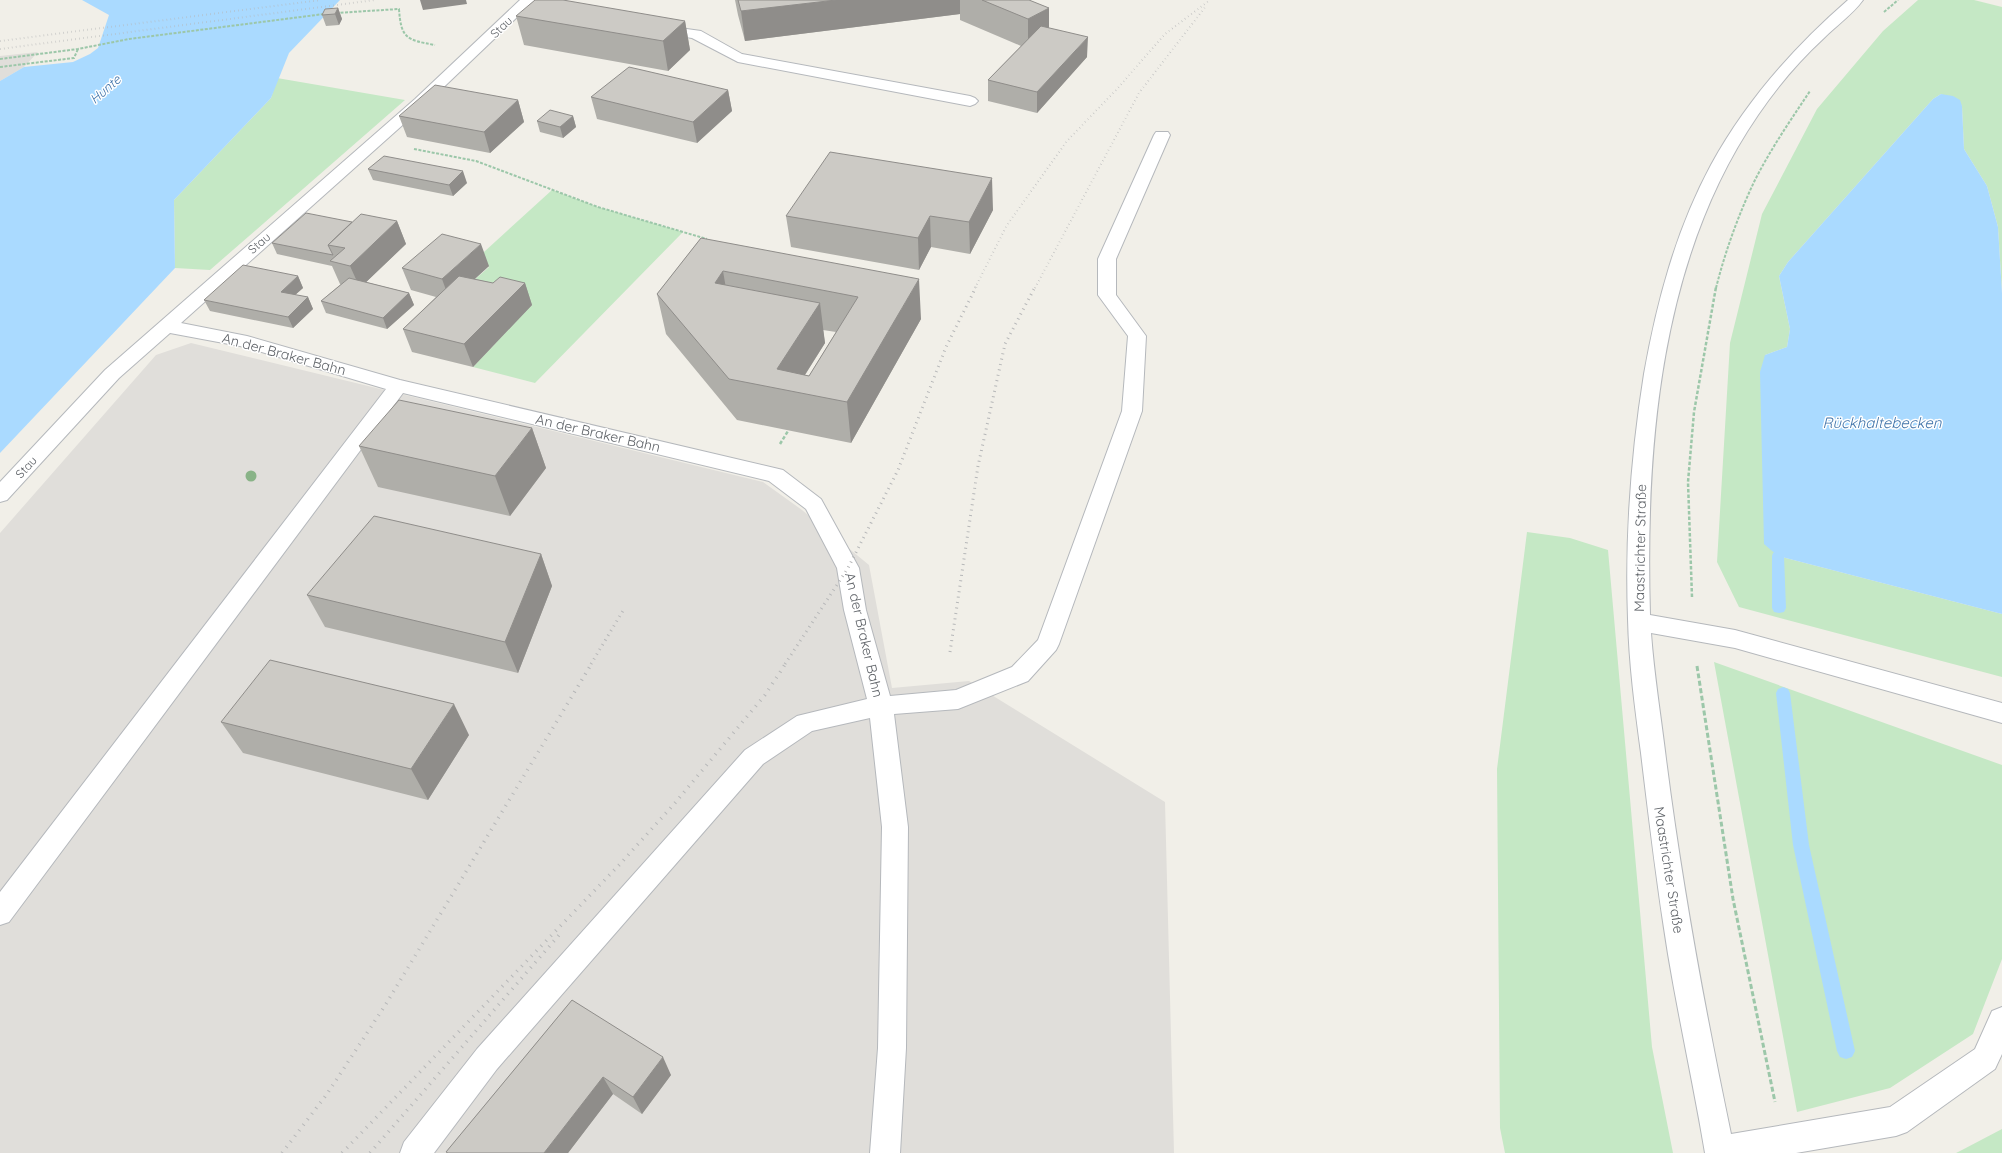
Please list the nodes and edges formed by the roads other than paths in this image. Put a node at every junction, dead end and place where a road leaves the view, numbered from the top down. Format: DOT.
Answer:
graph roads {
  1 [pos="1856,0"];
  2 [pos="531,6"];
  3 [pos="641,27"];
  4 [pos="970,101"];
  5 [pos="1162,135"];
  6 [pos="166,326"];
  7 [pos="398,386"];
  8 [pos="0,495"];
  9 [pos="1639,622"];
  10 [pos="881,706"];
  11 [pos="2002,713"];
  12 [pos="0,913"];
  13 [pos="2002,1021"];
  14 [pos="1719,1152"];
  15 [pos="415,1153"];
  16 [pos="885,1153"];
  1 -- 9 [label="street, Maastrichter Straße"];
  2 -- 6 [label="street, Stau"];
  3 -- 4 [label="street"];
  5 -- 10 [label="street"];
  6 -- 7 [label="street, An der Braker Bahn"];
  6 -- 8 [label="street, Stau"];
  7 -- 10 [label="street, An der Braker Bahn"];
  7 -- 12 [label="street"];
  9 -- 11 [label="street"];
  9 -- 14 [label="street, Maastrichter Straße"];
  10 -- 15 [label="street"];
  10 -- 16 [label="street, An der Braker Bahn"];
  13 -- 14 [label="street"];
}
